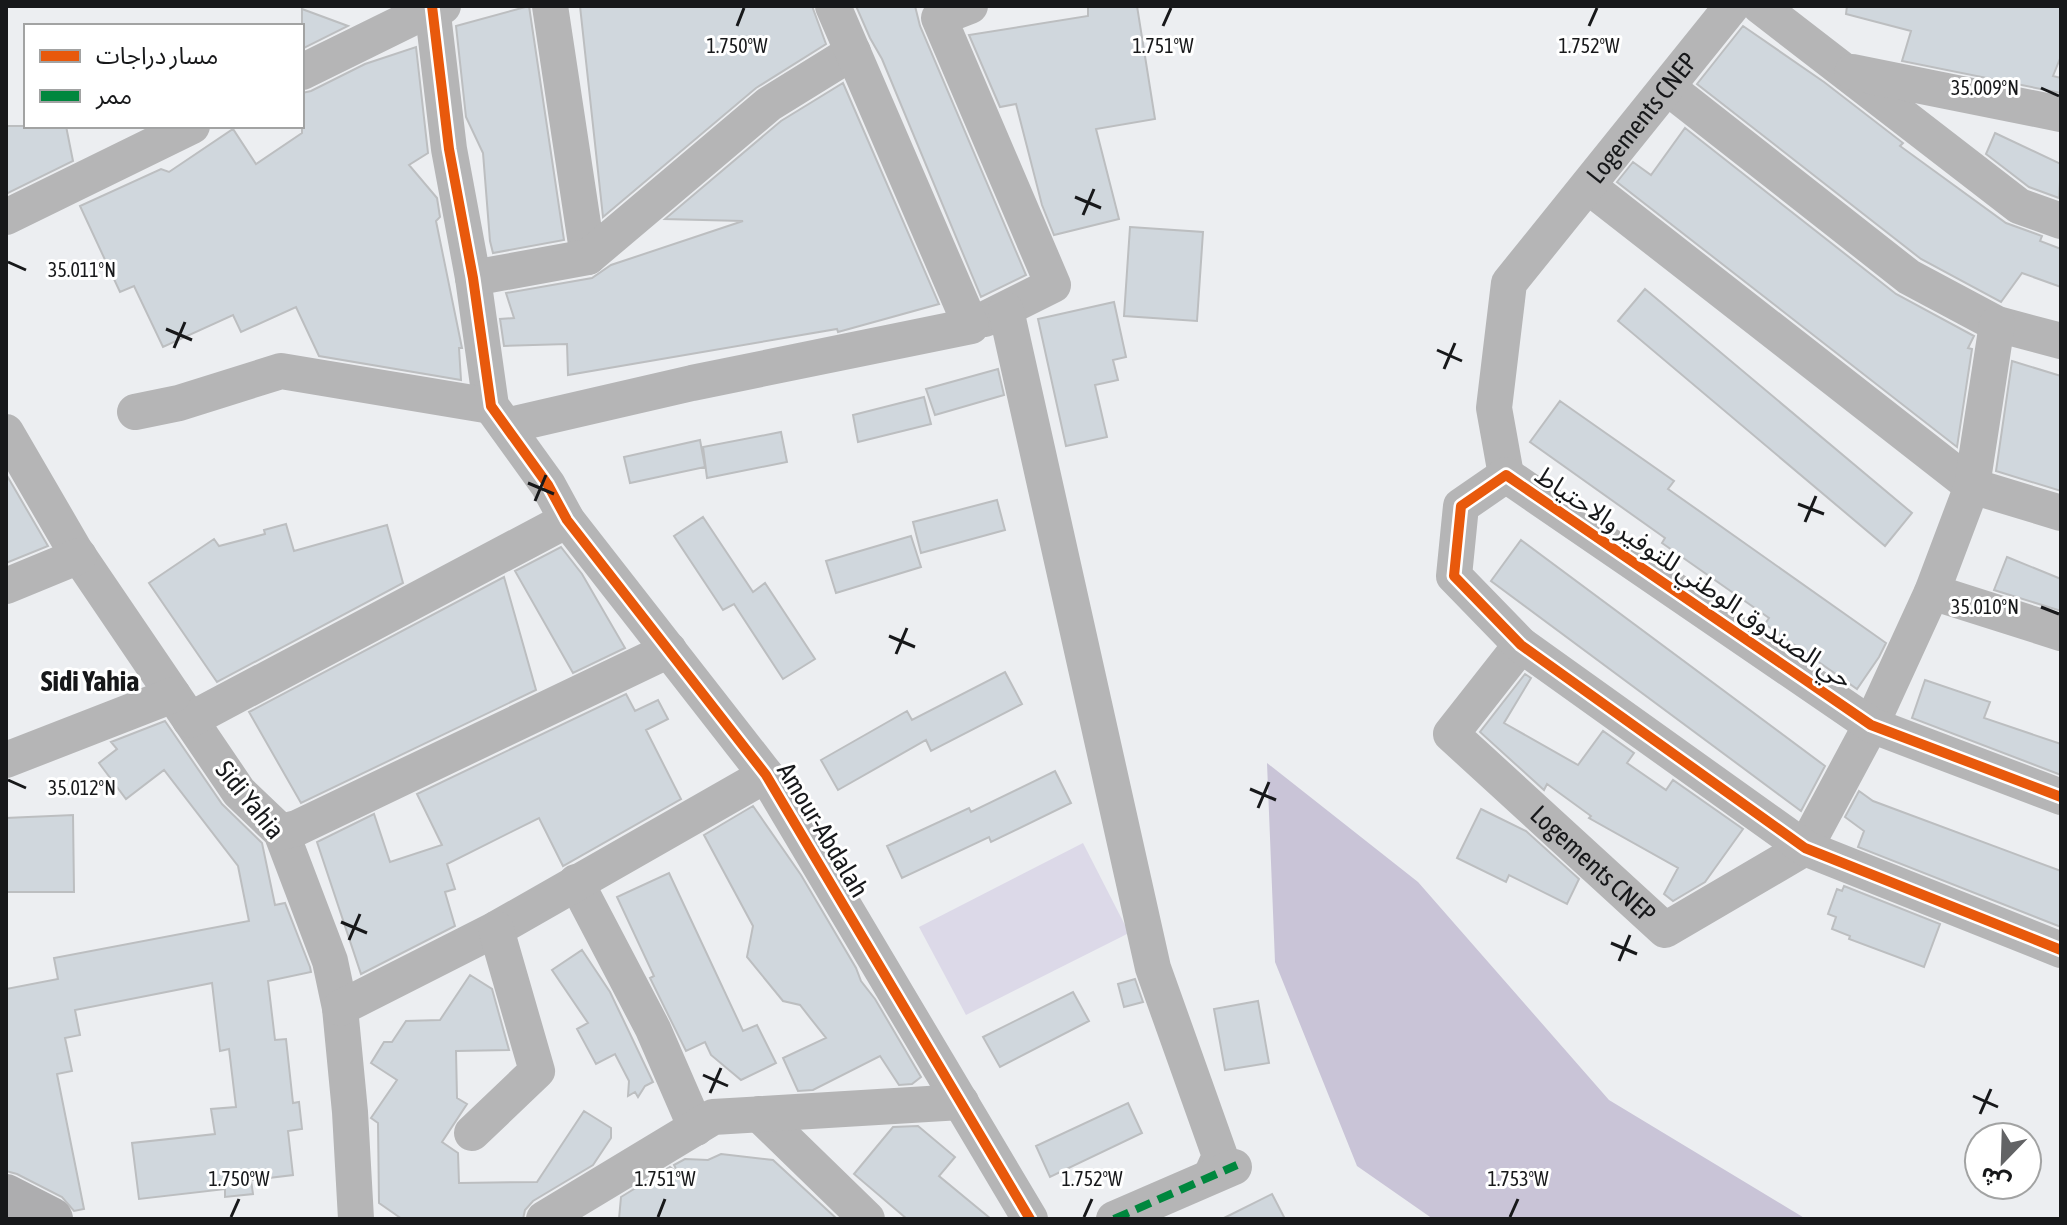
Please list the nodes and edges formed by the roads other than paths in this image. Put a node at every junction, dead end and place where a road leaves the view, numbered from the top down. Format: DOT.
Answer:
graph roads {
  1 [pos="550,6"];
  2 [pos="833,6"];
  3 [pos="970,6"];
  4 [pos="1732,6"];
  5 [pos="1760,6"];
  6 [pos="436,7"];
  7 [pos="853,52"];
  8 [pos="1842,70"];
  9 [pos="304,71"];
  10 [pos="1667,87"];
  11 [pos="2061,114"];
  12 [pos="188,128"];
  13 [pos="1588,186"];
  14 [pos="6,217"];
  15 [pos="2061,221"];
  16 [pos="588,257"];
  17 [pos="473,278"];
  18 [pos="1006,310"];
  19 [pos="1997,324"];
  20 [pos="971,326"];
  21 [pos="2061,341"];
  22 [pos="135,412"];
  23 [pos="499,416"];
  24 [pos="6,432"];
  25 [pos="1506,475"];
  26 [pos="1972,486"];
  27 [pos="2061,513"];
  28 [pos="567,520"];
  29 [pos="79,556"];
  30 [pos="6,586"];
  31 [pos="1932,592"];
  32 [pos="2061,633"];
  33 [pos="1521,645"];
  34 [pos="669,650"];
  35 [pos="182,707"];
  36 [pos="1871,725"];
  37 [pos="6,760"];
  38 [pos="766,775"];
  39 [pos="2061,797"];
  40 [pos="281,832"];
  41 [pos="1805,848"];
  42 [pos="576,882"];
  43 [pos="496,929"];
  44 [pos="2061,950"];
  45 [pos="340,1008"];
  46 [pos="961,1102"];
  47 [pos="759,1114"];
  48 [pos="696,1128"];
  49 [pos="472,1133"];
  50 [pos="6,1196"];
  51 [pos="51,1219"];
  52 [pos="356,1219"];
  53 [pos="544,1219"];
  54 [pos="867,1219"];
  55 [pos="1030,1219"];
  56 [pos="1114,1219"];
  1 -- 16 [label="street"];
  2 -- 7 [label="street"];
  3 -- 18 [label="street"];
  4 -- 10 [label="street, Logements CNEP"];
  5 -- 8 [label="street"];
  6 -- 9 [label="street"];
  6 -- 17 [label="street"];
  7 -- 16 [label="street"];
  7 -- 20 [label="street"];
  8 -- 11 [label="street"];
  8 -- 15 [label="street"];
  10 -- 13 [label="street, Logements CNEP"];
  10 -- 19 [label="street"];
  12 -- 14 [label="street"];
  13 -- 25 [label="street"];
  13 -- 26 [label="street, Logements CNEP"];
  16 -- 17 [label="street"];
  17 -- 23 [label="street"];
  18 -- 20 [label="street"];
  18 -- 56 [label="street"];
  19 -- 21 [label="street"];
  19 -- 26 [label="street"];
  20 -- 23 [label="street"];
  22 -- 23 [label="street"];
  23 -- 28 [label="street, Amour-Abdalah"];
  24 -- 29 [label="street, Sidi Yahia"];
  25 -- 33 [label="street, حي الصندوق الوطني للتوفير والاحتياط"];
  25 -- 36 [label="street, حي الصندوق الوطني للتوفير والاحتياط"];
  26 -- 27 [label="street, Logements CNEP"];
  26 -- 31 [label="street"];
  28 -- 34 [label="street, Amour-Abdalah"];
  28 -- 35 [label="street"];
  29 -- 30 [label="street"];
  29 -- 35 [label="street, Sidi Yahia"];
  31 -- 32 [label="street"];
  31 -- 36 [label="street"];
  33 -- 41 [label="street, حي الصندوق الوطني للتوفير والاحتياط"];
  33 -- 41 [label="street, Logements CNEP"];
  34 -- 38 [label="street, Amour-Abdalah"];
  34 -- 40 [label="street"];
  35 -- 37 [label="street"];
  35 -- 40 [label="street, Sidi Yahia"];
  36 -- 39 [label="street, حي الصندوق الوطني للتوفير والاحتياط"];
  36 -- 41 [label="street"];
  38 -- 42 [label="street"];
  38 -- 46 [label="street, Amour-Abdalah"];
  40 -- 45 [label="street, Sidi Yahia"];
  41 -- 44 [label="street, حي الصندوق الوطني للتوفير والاحتياط"];
  42 -- 43 [label="street"];
  42 -- 48 [label="street"];
  43 -- 45 [label="street"];
  43 -- 49 [label="street"];
  45 -- 52 [label="street, Sidi Yahia"];
  46 -- 47 [label="street"];
  46 -- 55 [label="street, Amour-Abdalah"];
  47 -- 48 [label="street"];
  47 -- 54 [label="street"];
  48 -- 53 [label="street"];
  50 -- 51 [label="main road"];
}
